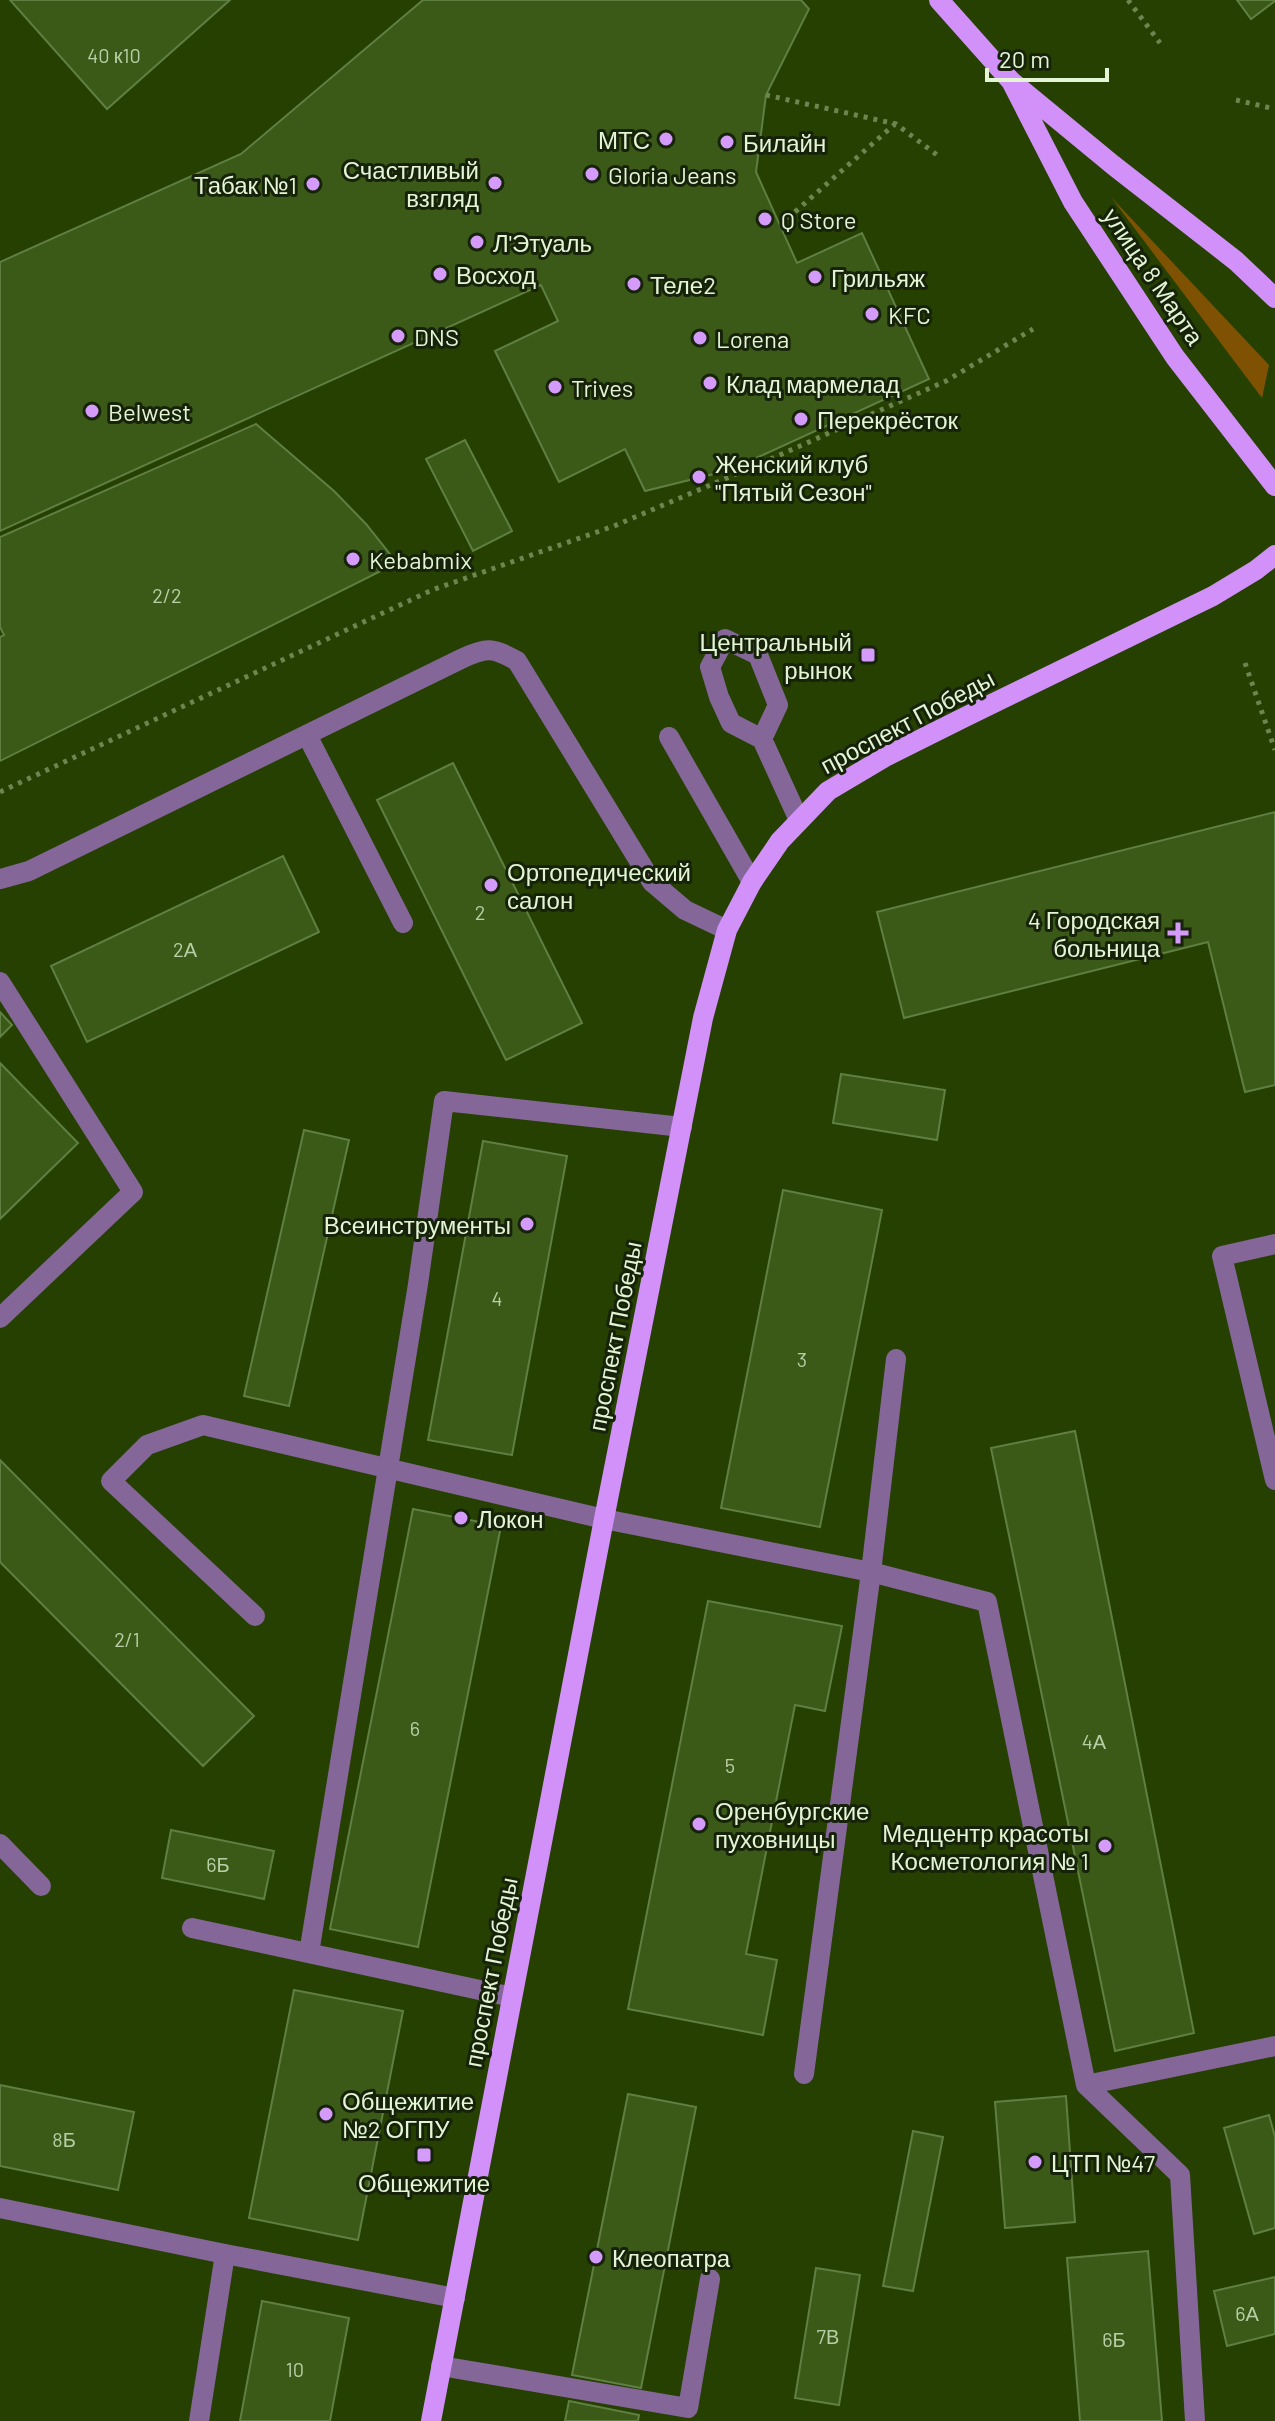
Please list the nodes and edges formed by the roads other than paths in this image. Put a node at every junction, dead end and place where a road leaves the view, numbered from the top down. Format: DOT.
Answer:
graph roads {
  1 [pos="939,0"];
  2 [pos="1011,81"];
  3 [pos="1275,298"];
  4 [pos="1275,486"];
  5 [pos="1275,555"];
  6 [pos="307,735"];
  7 [pos="669,737"];
  8 [pos="762,739"];
  9 [pos="799,820"];
  10 [pos="0,879"];
  11 [pos="752,882"];
  12 [pos="403,923"];
  13 [pos="727,930"];
  14 [pos="0,982"];
  15 [pos="682,1127"];
  16 [pos="1275,1244"];
  17 [pos="0,1318"];
  18 [pos="896,1359"];
  19 [pos="389,1469"];
  20 [pos="1275,1480"];
  21 [pos="604,1519"];
  22 [pos="871,1572"];
  23 [pos="255,1616"];
  24 [pos="0,1844"];
  25 [pos="41,1886"];
  26 [pos="192,1928"];
  27 [pos="309,1953"];
  28 [pos="512,1997"];
  29 [pos="1275,2046"];
  30 [pos="804,2074"];
  31 [pos="1086,2085"];
  32 [pos="0,2208"];
  33 [pos="225,2254"];
  34 [pos="710,2279"];
  35 [pos="455,2298"];
  36 [pos="441,2366"];
  37 [pos="687,2414"];
  38 [pos="199,2421"];
  39 [pos="431,2421"];
  40 [pos="1195,2421"];
  1 -- 2 [label="main road, улица 8 Марта"];
  2 -- 3 [label="main road, улица 8 Марта"];
  2 -- 4 [label="main road, улица 8 Марта"];
  5 -- 9 [label="main road, проспект Победы"];
  6 -- 10 [label="street"];
  6 -- 12 [label="street"];
  6 -- 13 [label="street"];
  7 -- 11 [label="street"];
  8 -- 8 [label="street"];
  8 -- 9 [label="street"];
  9 -- 11 [label="main road, проспект Победы"];
  11 -- 13 [label="main road, проспект Победы"];
  13 -- 15 [label="main road, проспект Победы"];
  14 -- 17 [label="street"];
  15 -- 19 [label="street"];
  15 -- 21 [label="main road, проспект Победы"];
  16 -- 20 [label="street"];
  18 -- 22 [label="street"];
  19 -- 21 [label="street"];
  19 -- 23 [label="street"];
  19 -- 27 [label="street"];
  21 -- 22 [label="street"];
  21 -- 28 [label="main road, проспект Победы"];
  22 -- 30 [label="street"];
  22 -- 31 [label="street"];
  24 -- 25 [label="street"];
  26 -- 27 [label="street"];
  27 -- 28 [label="street"];
  28 -- 35 [label="main road, проспект Победы"];
  29 -- 31 [label="street"];
  31 -- 40 [label="street"];
  32 -- 33 [label="street"];
  33 -- 35 [label="street"];
  33 -- 38 [label="street"];
  34 -- 37 [label="street"];
  35 -- 36 [label="main road, проспект Победы"];
  36 -- 37 [label="street"];
  36 -- 39 [label="main road, проспект Победы"];
}
